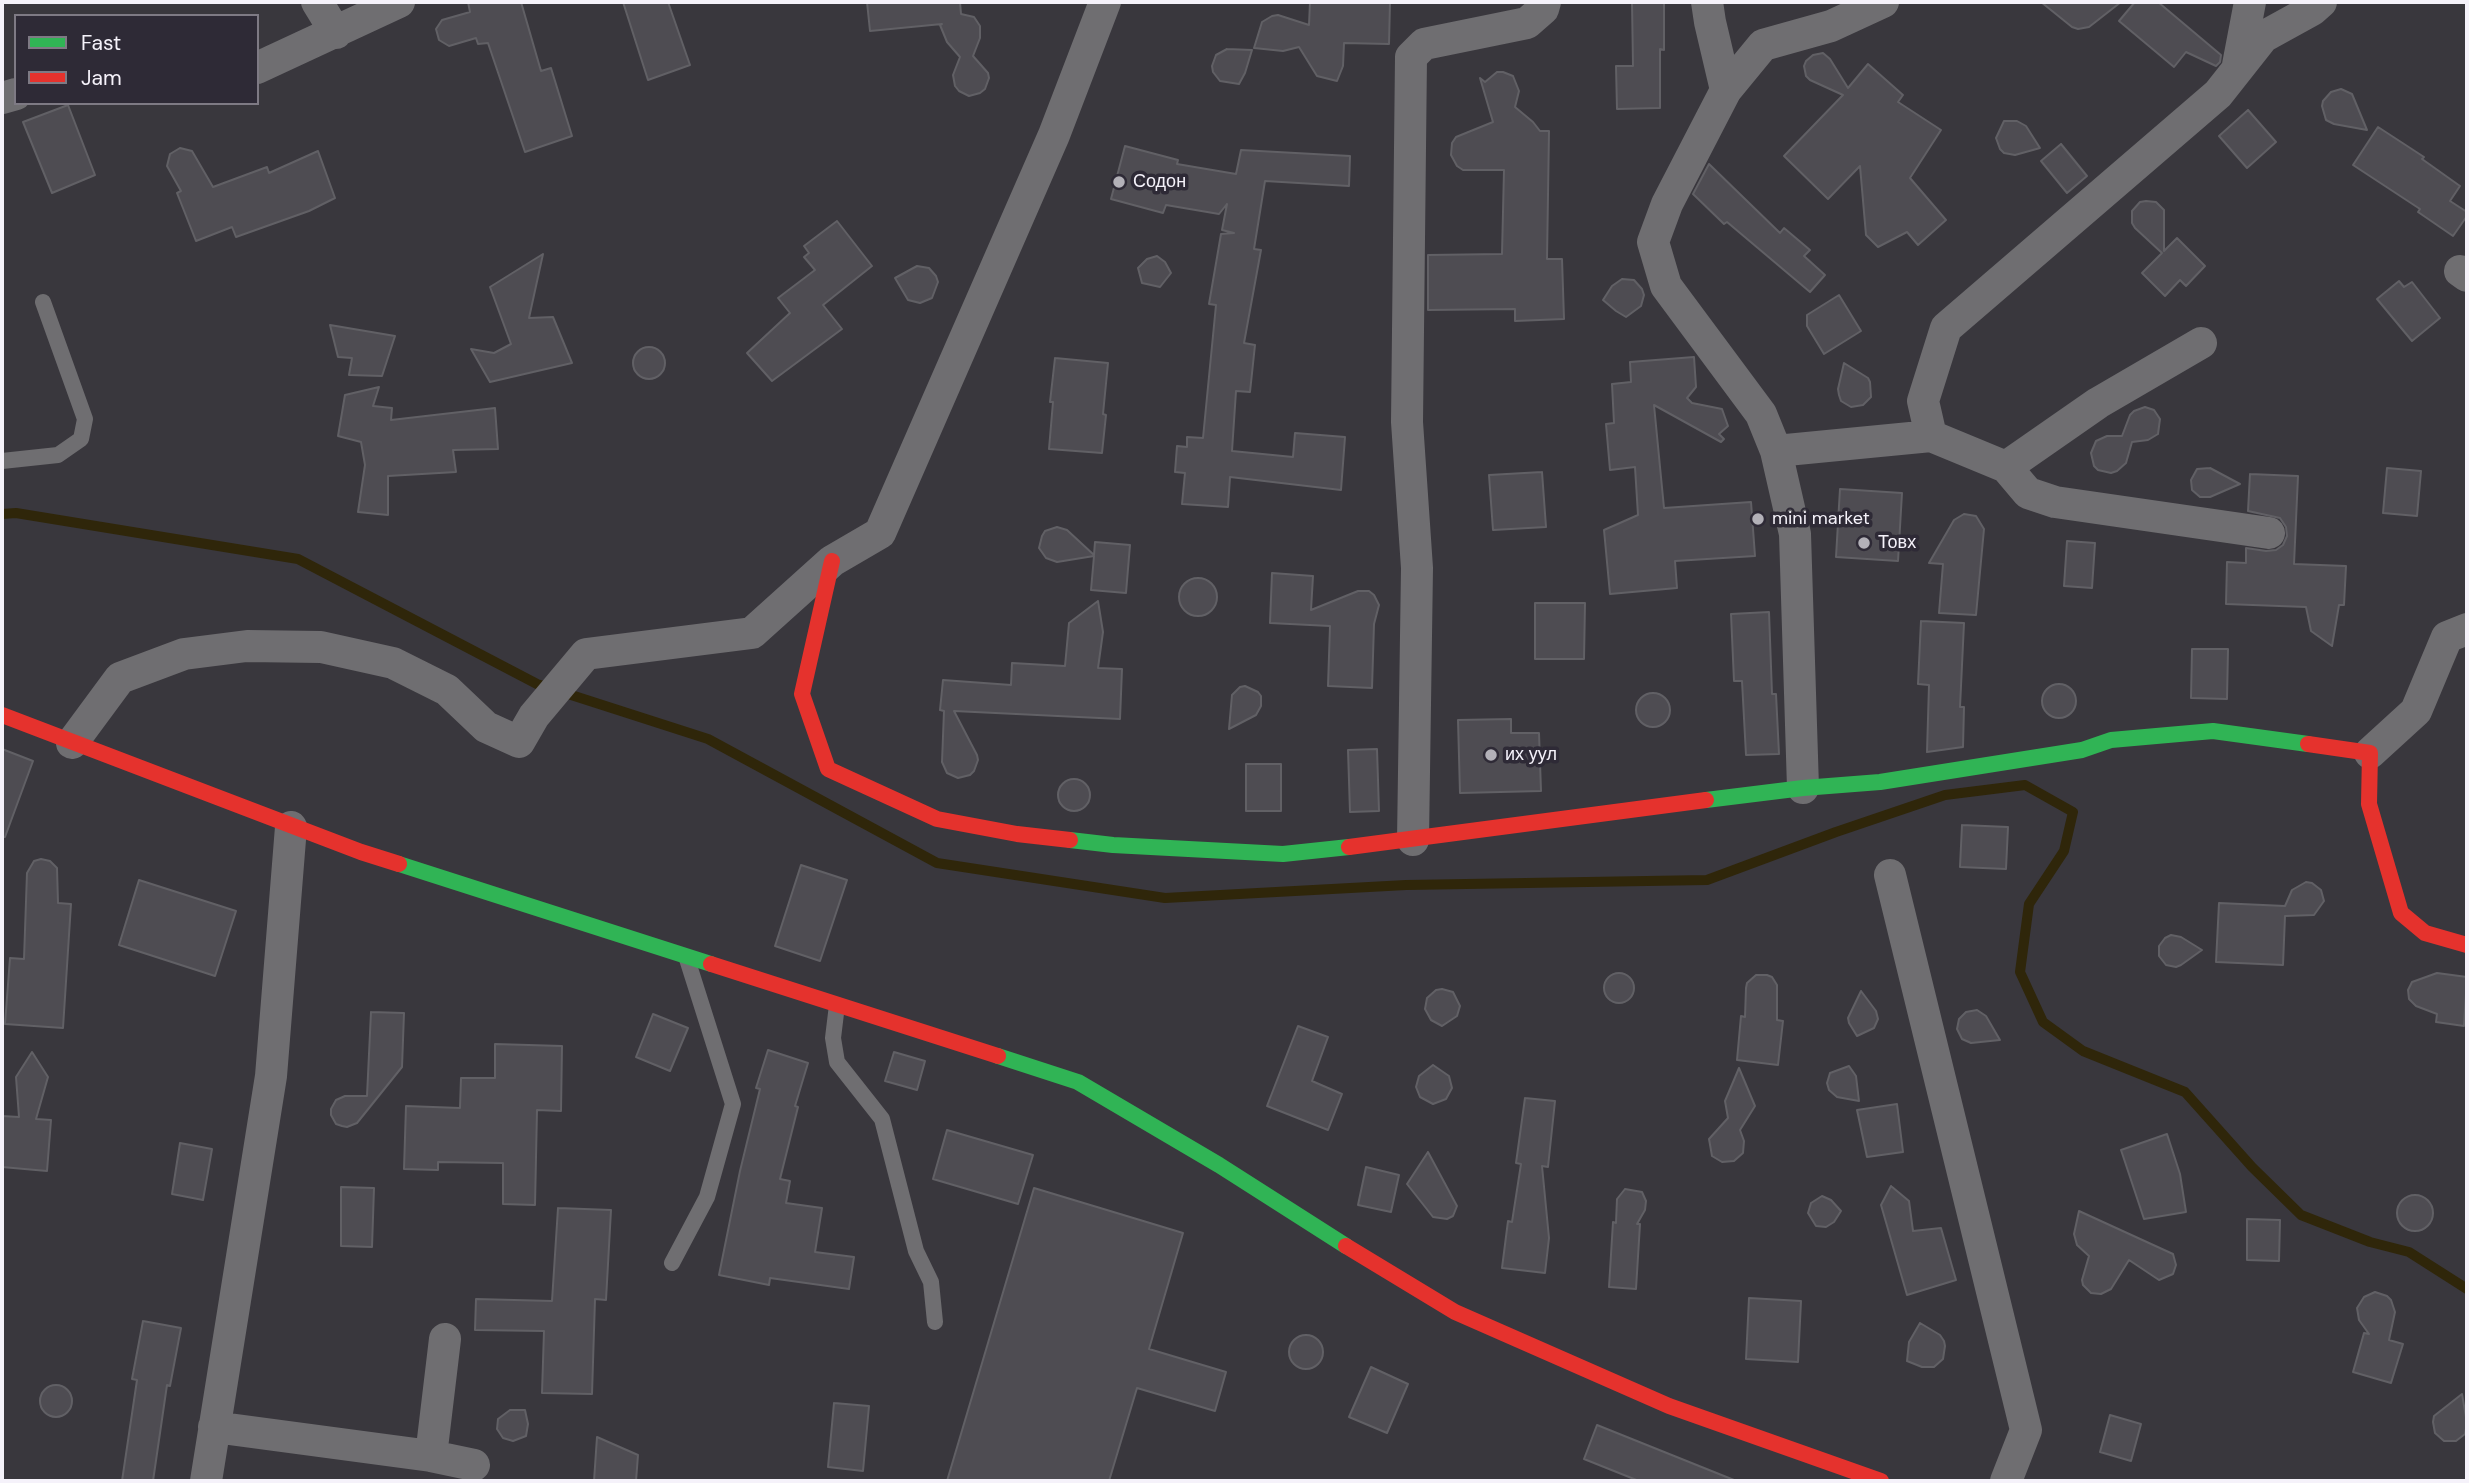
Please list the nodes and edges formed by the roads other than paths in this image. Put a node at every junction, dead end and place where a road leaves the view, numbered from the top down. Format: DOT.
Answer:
graph roads {
  1 [pos="317,2"];
  2 [pos="399,2"];
  3 [pos="1105,2"];
  4 [pos="1545,2"];
  5 [pos="1707,2"];
  6 [pos="1883,2"];
  7 [pos="2250,2"];
  8 [pos="2321,2"];
  9 [pos="336,33"];
  10 [pos="259,67"];
  11 [pos="2237,70"];
  12 [pos="1727,90"];
  13 [pos="43,302"];
  14 [pos="2201,343"];
  15 [pos="1931,436"];
  16 [pos="1776,451"];
  17 [pos="2,461"];
  18 [pos="2006,467"];
  19 [pos="2269,533"];
  20 [pos="832,561"];
  21 [pos="2467,629"];
  22 [pos="2,715"];
  23 [pos="72,743"];
  24 [pos="2370,753"];
  25 [pos="1803,788"];
  26 [pos="291,827"];
  27 [pos="1413,839"];
  28 [pos="1891,875"];
  29 [pos="2467,945"];
  30 [pos="686,956"];
  31 [pos="837,1005"];
  32 [pos="673,1263"];
  33 [pos="935,1322"];
  34 [pos="445,1339"];
  35 [pos="214,1427"];
  36 [pos="431,1456"];
  37 [pos="474,1465"];
  38 [pos="206,1481"];
  39 [pos="1881,1481"];
  40 [pos="2006,1481"];
  1 -- 9 [label="street"];
  2 -- 9 [label="street"];
  3 -- 20 [label="street"];
  4 -- 27 [label="street"];
  5 -- 12 [label="street"];
  6 -- 12 [label="street"];
  7 -- 11 [label="street"];
  8 -- 11 [label="street"];
  9 -- 10 [label="street"];
  11 -- 15 [label="street"];
  12 -- 16 [label="street"];
  13 -- 17 [label="lane"];
  14 -- 18 [label="street"];
  15 -- 16 [label="street"];
  15 -- 18 [label="street"];
  16 -- 25 [label="street"];
  18 -- 19 [label="street"];
  20 -- 23 [label="street"];
  20 -- 27 [label="street"];
  21 -- 24 [label="street"];
  22 -- 23 [label="street"];
  23 -- 26 [label="street"];
  24 -- 25 [label="street"];
  24 -- 29 [label="street"];
  25 -- 27 [label="street"];
  26 -- 30 [label="street"];
  26 -- 35 [label="street"];
  28 -- 40 [label="street"];
  30 -- 31 [label="street"];
  30 -- 32 [label="lane"];
  31 -- 33 [label="lane"];
  31 -- 39 [label="street"];
  34 -- 36 [label="street"];
  35 -- 36 [label="street"];
  35 -- 38 [label="street"];
  36 -- 37 [label="street"];
}
